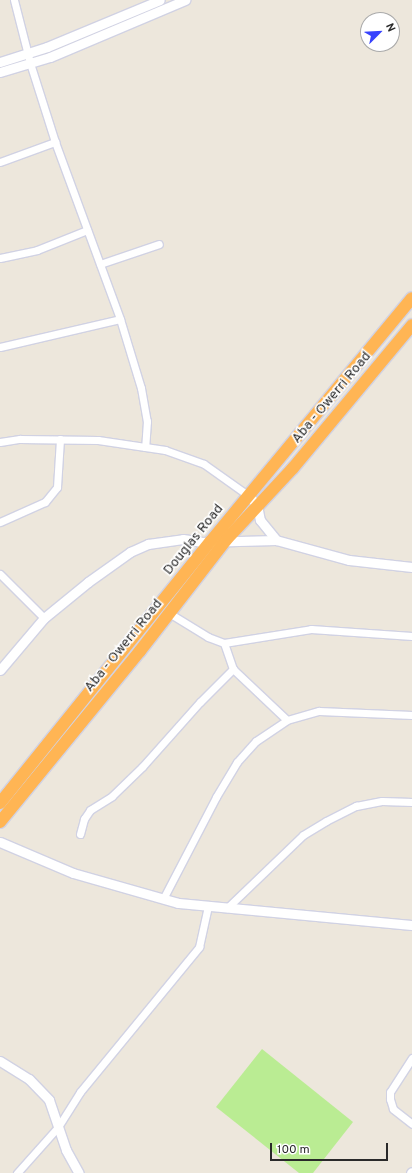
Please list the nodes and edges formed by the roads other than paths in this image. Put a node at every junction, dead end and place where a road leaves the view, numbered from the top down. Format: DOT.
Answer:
graph roads {
  1 [pos="14,0"];
  2 [pos="160,0"];
  3 [pos="185,0"];
  4 [pos="28,54"];
  5 [pos="0,62"];
  6 [pos="30,63"];
  7 [pos="0,72"];
  8 [pos="55,142"];
  9 [pos="0,162"];
  10 [pos="87,230"];
  11 [pos="159,244"];
  12 [pos="0,258"];
  13 [pos="100,264"];
  14 [pos="412,298"];
  15 [pos="120,319"];
  16 [pos="412,325"];
  17 [pos="0,347"];
  18 [pos="60,440"];
  19 [pos="0,442"];
  20 [pos="145,447"];
  21 [pos="253,501"];
  22 [pos="0,522"];
  23 [pos="226,540"];
  24 [pos="276,540"];
  25 [pos="211,541"];
  26 [pos="412,567"];
  27 [pos="0,574"];
  28 [pos="169,613"];
  29 [pos="44,618"];
  30 [pos="412,636"];
  31 [pos="224,643"];
  32 [pos="233,669"];
  33 [pos="0,670"];
  34 [pos="412,715"];
  35 [pos="287,720"];
  36 [pos="412,802"];
  37 [pos="0,803"];
  38 [pos="0,822"];
  39 [pos="80,834"];
  40 [pos="0,842"];
  41 [pos="163,899"];
  42 [pos="208,906"];
  43 [pos="227,908"];
  44 [pos="412,925"];
  45 [pos="412,1058"];
  46 [pos="0,1061"];
  47 [pos="412,1124"];
  48 [pos="58,1127"];
  49 [pos="17,1173"];
  50 [pos="79,1173"];
  1 -- 4 [label="street"];
  2 -- 4 [label="street"];
  3 -- 6 [label="street"];
  4 -- 5 [label="street"];
  4 -- 6 [label="street"];
  6 -- 7 [label="street"];
  6 -- 8 [label="street"];
  8 -- 9 [label="street"];
  8 -- 10 [label="street"];
  10 -- 12 [label="street"];
  10 -- 13 [label="street"];
  11 -- 13 [label="street"];
  13 -- 15 [label="street"];
  14 -- 21 [label="highway, Douglas Road"];
  15 -- 17 [label="street"];
  15 -- 20 [label="street"];
  16 -- 21 [label="highway, Aba - Owerri Road"];
  18 -- 19 [label="street"];
  18 -- 20 [label="street"];
  18 -- 22 [label="street"];
  20 -- 21 [label="street"];
  21 -- 23 [label="highway, Aba - Owerri Road"];
  21 -- 24 [label="street"];
  21 -- 25 [label="highway, Douglas Road"];
  23 -- 24 [label="street"];
  23 -- 25 [label="street"];
  23 -- 28 [label="highway, Aba - Owerri Road"];
  24 -- 26 [label="street"];
  25 -- 29 [label="street"];
  25 -- 37 [label="highway, Douglas Road"];
  27 -- 29 [label="street"];
  28 -- 31 [label="street"];
  28 -- 38 [label="highway, Aba - Owerri Road"];
  29 -- 33 [label="street"];
  30 -- 31 [label="street"];
  31 -- 32 [label="street"];
  32 -- 35 [label="street"];
  32 -- 39 [label="street"];
  34 -- 35 [label="street"];
  35 -- 41 [label="street"];
  36 -- 43 [label="street"];
  40 -- 41 [label="street"];
  41 -- 42 [label="street"];
  42 -- 43 [label="street"];
  42 -- 48 [label="street"];
  43 -- 44 [label="street"];
  45 -- 47 [label="street"];
  46 -- 48 [label="street"];
  48 -- 49 [label="street"];
  48 -- 50 [label="street"];
}
